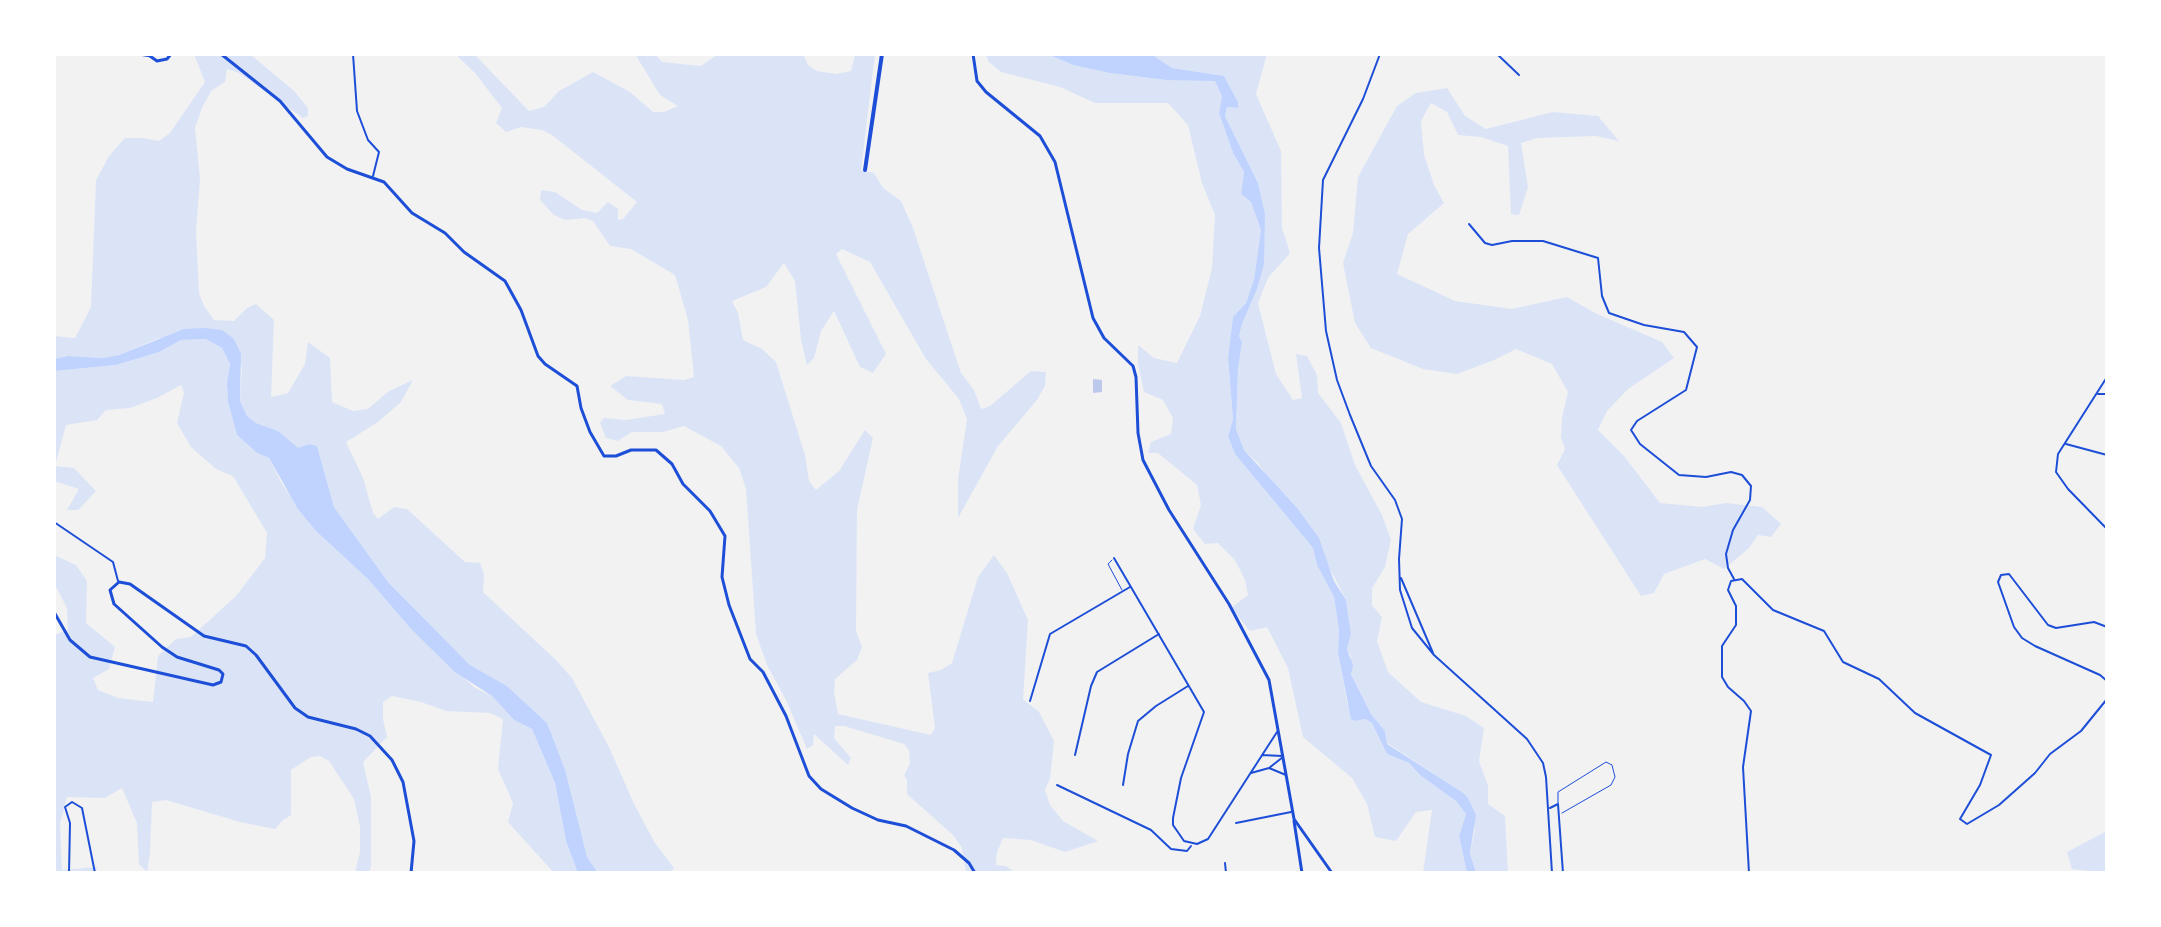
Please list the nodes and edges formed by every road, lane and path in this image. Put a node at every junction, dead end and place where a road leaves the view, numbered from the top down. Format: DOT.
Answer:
graph roads {
  1 [pos="136,54"];
  2 [pos="171,54"];
  3 [pos="221,54"];
  4 [pos="353,54"];
  5 [pos="882,54"];
  6 [pos="973,54"];
  7 [pos="1380,54"];
  8 [pos="1497,54"];
  9 [pos="148,55"];
  10 [pos="1519,75"];
  11 [pos="865,170"];
  12 [pos="373,176"];
  13 [pos="1469,224"];
  14 [pos="2107,377"];
  15 [pos="2097,394"];
  16 [pos="2107,394"];
  17 [pos="2065,443"];
  18 [pos="2107,455"];
  19 [pos="54,522"];
  20 [pos="2107,529"];
  21 [pos="1114,558"];
  22 [pos="1400,577"];
  23 [pos="1734,580"];
  24 [pos="119,582"];
  25 [pos="1130,587"];
  26 [pos="1122,591"];
  27 [pos="1411,600"];
  28 [pos="1403,604"];
  29 [pos="54,612"];
  30 [pos="2107,627"];
  31 [pos="1159,634"];
  32 [pos="1434,655"];
  33 [pos="2107,681"];
  34 [pos="1189,685"];
  35 [pos="2107,699"];
  36 [pos="1030,701"];
  37 [pos="1279,727"];
  38 [pos="1075,755"];
  39 [pos="1262,755"];
  40 [pos="1283,756"];
  41 [pos="1269,768"];
  42 [pos="1250,773"];
  43 [pos="1286,776"];
  44 [pos="1057,785"];
  45 [pos="1123,785"];
  46 [pos="1558,804"];
  47 [pos="1548,809"];
  48 [pos="1292,812"];
  49 [pos="1559,815"];
  50 [pos="1294,819"];
  51 [pos="1236,823"];
  52 [pos="1192,844"];
  53 [pos="1225,863"];
  54 [pos="69,873"];
  55 [pos="95,873"];
  56 [pos="411,873"];
  57 [pos="975,873"];
  58 [pos="1226,873"];
  59 [pos="1302,873"];
  60 [pos="1332,873"];
  61 [pos="1552,873"];
  62 [pos="1563,873"];
  63 [pos="1749,873"];
  1 -- 9 [label="street"];
  2 -- 9 [label="street"];
  3 -- 12 [label="street"];
  4 -- 12 [label="street"];
  5 -- 11 [label="highway"];
  6 -- 37 [label="street"];
  7 -- 22 [label="street"];
  8 -- 10 [label="street"];
  12 -- 57 [label="street"];
  13 -- 23 [label="street"];
  14 -- 15 [label="street"];
  15 -- 16 [label="street"];
  15 -- 17 [label="street"];
  17 -- 18 [label="street"];
  17 -- 20 [label="street"];
  19 -- 24 [label="street"];
  21 -- 25 [label="street"];
  21 -- 26 [label="lane"];
  22 -- 27 [label="street"];
  22 -- 28 [label="street"];
  23 -- 35 [label="street"];
  23 -- 63 [label="street"];
  24 -- 29 [label="street"];
  24 -- 56 [label="street"];
  25 -- 26 [label="street"];
  25 -- 31 [label="street"];
  26 -- 36 [label="street"];
  27 -- 28 [label="street"];
  27 -- 32 [label="street"];
  28 -- 32 [label="street"];
  30 -- 33 [label="street"];
  31 -- 34 [label="street"];
  31 -- 38 [label="street"];
  32 -- 47 [label="street"];
  34 -- 45 [label="street"];
  34 -- 52 [label="street"];
  37 -- 39 [label="street"];
  37 -- 40 [label="street"];
  39 -- 40 [label="street"];
  39 -- 42 [label="street"];
  40 -- 41 [label="street"];
  40 -- 43 [label="street"];
  41 -- 42 [label="street"];
  41 -- 43 [label="street"];
  42 -- 52 [label="street"];
  43 -- 48 [label="street"];
  44 -- 52 [label="street"];
  46 -- 47 [label="street"];
  46 -- 49 [label="street"];
  46 -- 49 [label="lane"];
  47 -- 61 [label="street"];
  48 -- 50 [label="street"];
  48 -- 51 [label="street"];
  49 -- 62 [label="street"];
  50 -- 59 [label="street"];
  50 -- 60 [label="street"];
  53 -- 58 [label="street"];
  54 -- 55 [label="street"];
}
